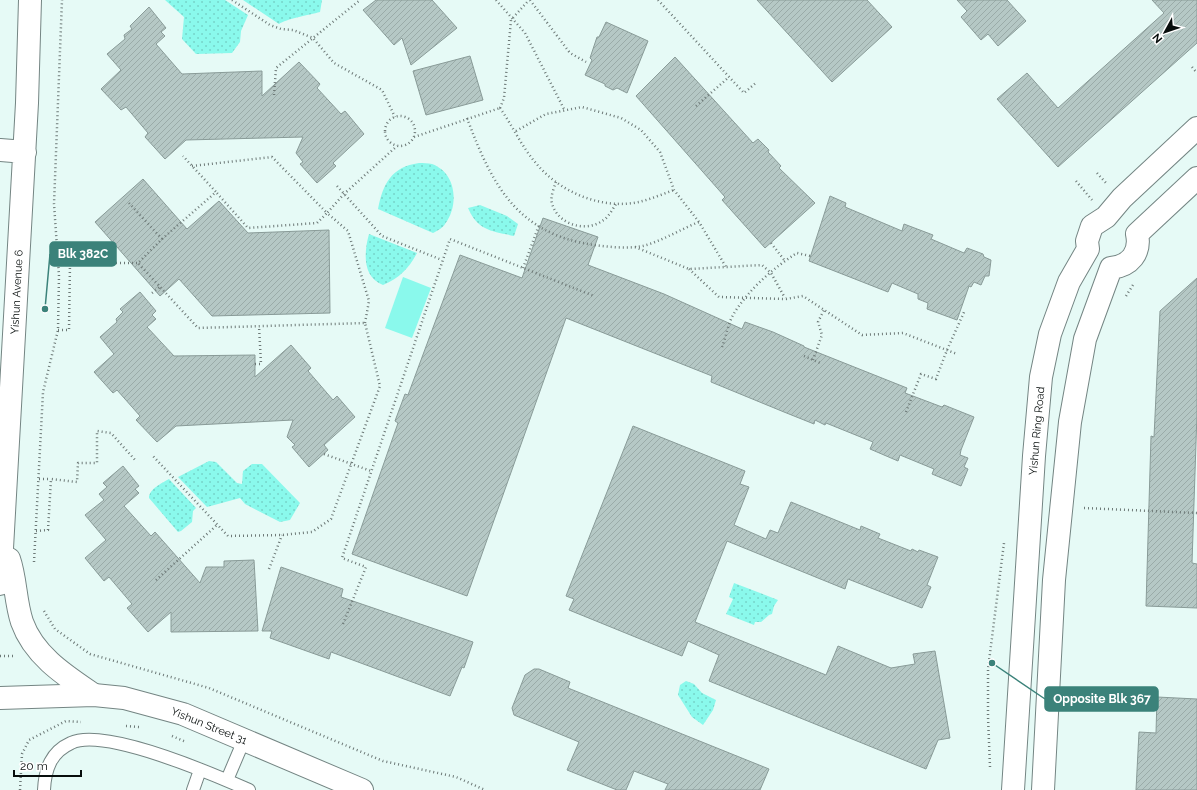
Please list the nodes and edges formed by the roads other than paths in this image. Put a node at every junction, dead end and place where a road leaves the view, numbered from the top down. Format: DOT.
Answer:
graph roads {
  1 [pos="30,0"];
  2 [pos="1197,128"];
  3 [pos="0,150"];
  4 [pos="25,152"];
  5 [pos="1197,178"];
  6 [pos="1106,217"];
  7 [pos="1137,234"];
  8 [pos="1088,249"];
  9 [pos="1111,268"];
  10 [pos="2,543"];
  11 [pos="0,584"];
  12 [pos="94,695"];
  13 [pos="0,698"];
  14 [pos="244,740"];
  15 [pos="200,770"];
  16 [pos="227,780"];
  17 [pos="44,790"];
  18 [pos="193,790"];
  19 [pos="249,790"];
  20 [pos="362,790"];
  21 [pos="1013,790"];
  22 [pos="1043,790"];
  1 -- 4 [label="main road, Yishun Avenue 6"];
  2 -- 6 [label="main road, Yishun Ring Road"];
  3 -- 4 [label="main road"];
  4 -- 10 [label="main road, Yishun Avenue 6"];
  5 -- 7 [label="main road"];
  6 -- 7 [label="main road"];
  6 -- 8 [label="main road, Yishun Ring Road"];
  7 -- 9 [label="main road"];
  8 -- 9 [label="main road"];
  8 -- 21 [label="main road, Yishun Ring Road"];
  9 -- 22 [label="main road"];
  10 -- 11 [label="main road, Yishun Avenue 6"];
  10 -- 12 [label="main road"];
  12 -- 13 [label="main road, Yishun Street 31"];
  12 -- 14 [label="main road, Yishun Street 31"];
  14 -- 16 [label="lane"];
  14 -- 20 [label="main road, Yishun Street 31"];
  15 -- 16 [label="lane"];
  15 -- 17 [label="lane"];
  15 -- 18 [label="lane"];
  16 -- 19 [label="lane"];
}
